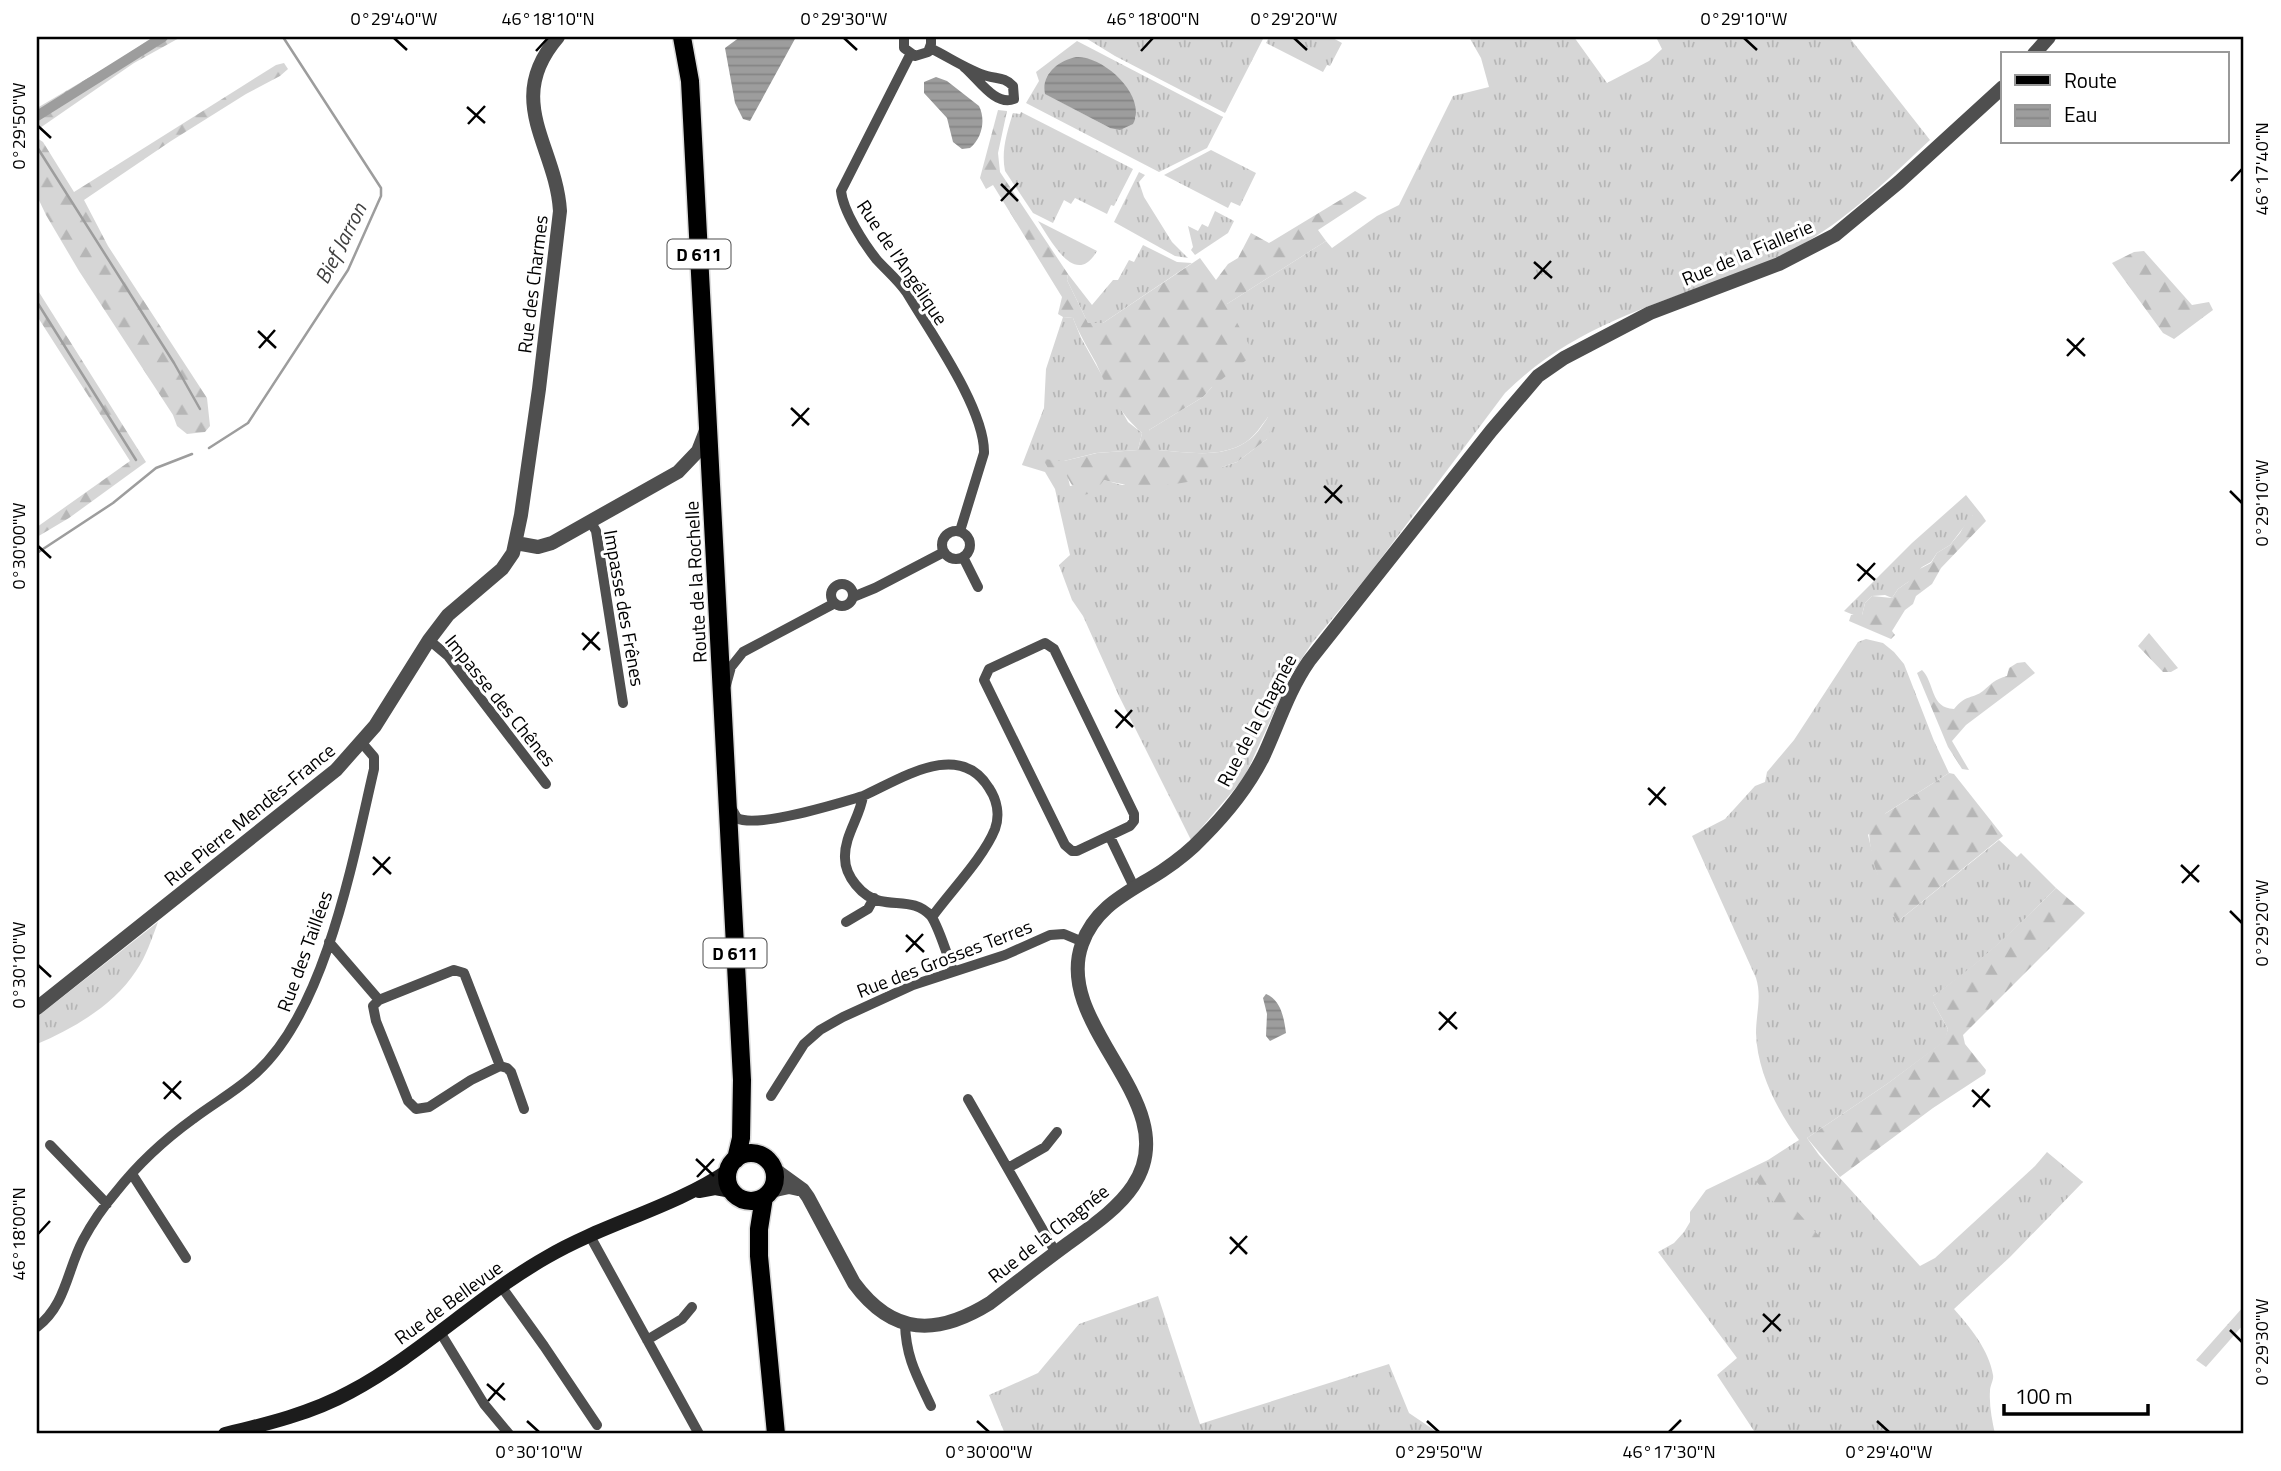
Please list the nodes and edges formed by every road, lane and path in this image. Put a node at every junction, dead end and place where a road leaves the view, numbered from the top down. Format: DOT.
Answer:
graph roads {
  1 [pos="558,37"];
  2 [pos="682,37"];
  3 [pos="693,37"];
  4 [pos="904,37"];
  5 [pos="2049,37"];
  6 [pos="930,42"];
  7 [pos="2036,52"];
  8 [pos="910,54"];
  9 [pos="964,66"];
  10 [pos="690,81"];
  11 [pos="2001,89"];
  12 [pos="1623,327"];
  13 [pos="707,427"];
  14 [pos="590,521"];
  15 [pos="960,531"];
  16 [pos="516,543"];
  17 [pos="944,552"];
  18 [pos="963,557"];
  19 [pos="978,587"];
  20 [pos="853,597"];
  21 [pos="835,603"];
  22 [pos="429,640"];
  23 [pos="723,698"];
  24 [pos="623,702"];
  25 [pos="362,743"];
  26 [pos="546,784"];
  27 [pos="863,796"];
  28 [pos="727,797"];
  29 [pos="1111,837"];
  30 [pos="1134,887"];
  31 [pos="874,898"];
  32 [pos="932,917"];
  33 [pos="846,922"];
  34 [pos="329,942"];
  35 [pos="1083,942"];
  36 [pos="953,971"];
  37 [pos="379,1000"];
  38 [pos="37,1009"];
  39 [pos="500,1066"];
  40 [pos="742,1080"];
  41 [pos="771,1096"];
  42 [pos="968,1099"];
  43 [pos="524,1109"];
  44 [pos="1057,1132"];
  45 [pos="50,1144"];
  46 [pos="768,1163"];
  47 [pos="732,1164"];
  48 [pos="1007,1168"];
  49 [pos="132,1174"];
  50 [pos="803,1190"];
  51 [pos="691,1192"];
  52 [pos="768,1194"];
  53 [pos="738,1196"];
  54 [pos="107,1204"];
  55 [pos="590,1236"];
  56 [pos="1056,1253"];
  57 [pos="759,1256"];
  58 [pos="186,1258"];
  59 [pos="501,1286"];
  60 [pos="692,1307"];
  61 [pos="905,1324"];
  62 [pos="37,1327"];
  63 [pos="440,1332"];
  64 [pos="647,1340"];
  65 [pos="931,1406"];
  66 [pos="597,1425"];
  67 [pos="225,1434"];
  68 [pos="509,1434"];
  69 [pos="698,1434"];
  70 [pos="776,1434"];
  1 -- 16 [label="street, Rue des Charmes"];
  2 -- 10 [label="main road, Route de la Rochelle / D 611"];
  3 -- 10 [label="main road, Route de la Rochelle / D 611"];
  4 -- 8 [label="street"];
  5 -- 7 [label="street"];
  6 -- 8 [label="street"];
  6 -- 9 [label="street"];
  8 -- 15 [label="street, Rue de l'Angélique"];
  10 -- 13 [label="main road, Route de la Rochelle / D 611"];
  11 -- 12 [label="street, Rue de la Fiallerie"];
  12 -- 30 [label="street, Rue de la Chagnée"];
  13 -- 14 [label="street"];
  13 -- 23 [label="main road, Route de la Rochelle / D 611"];
  14 -- 16 [label="street"];
  14 -- 24 [label="street, Impasse des Frênes"];
  15 -- 17 [label="street"];
  15 -- 18 [label="street"];
  16 -- 22 [label="street, Rue Pierre Mendès-France"];
  17 -- 18 [label="street"];
  17 -- 20 [label="street"];
  18 -- 19 [label="street"];
  20 -- 21 [label="street"];
  20 -- 21 [label="street"];
  21 -- 23 [label="street"];
  22 -- 25 [label="street, Rue Pierre Mendès-France"];
  22 -- 26 [label="street, Impasse des Chênes"];
  23 -- 28 [label="main road, Route de la Rochelle / D 611"];
  25 -- 34 [label="street, Rue des Taillées"];
  25 -- 38 [label="street, Rue Pierre Mendès-France"];
  27 -- 28 [label="street"];
  27 -- 31 [label="street"];
  27 -- 32 [label="street"];
  28 -- 40 [label="main road, Route de la Rochelle / D 611"];
  29 -- 29 [label="street"];
  29 -- 30 [label="street"];
  30 -- 35 [label="street, Rue de la Chagnée"];
  31 -- 32 [label="street"];
  31 -- 33 [label="street"];
  32 -- 36 [label="street"];
  34 -- 37 [label="street"];
  34 -- 49 [label="street, Rue des Taillées"];
  35 -- 36 [label="street, Rue des Grosses Terres"];
  35 -- 56 [label="street, Rue de la Chagnée"];
  36 -- 41 [label="street, Rue des Grosses Terres"];
  37 -- 39 [label="street"];
  37 -- 39 [label="street"];
  39 -- 43 [label="street"];
  40 -- 46 [label="main road, Route de la Rochelle / D 611"];
  40 -- 47 [label="main road, Route de la Rochelle / D 611"];
  42 -- 48 [label="street"];
  44 -- 48 [label="street"];
  45 -- 54 [label="street"];
  46 -- 47 [label="main road"];
  46 -- 50 [label="street, Rue de la Chagnée"];
  46 -- 52 [label="main road"];
  47 -- 51 [label="main road, Rue de Bellevue"];
  47 -- 53 [label="main road"];
  48 -- 56 [label="street"];
  49 -- 54 [label="street, Rue des Taillées"];
  49 -- 58 [label="street"];
  50 -- 52 [label="street"];
  50 -- 61 [label="street, Rue de la Chagnée"];
  51 -- 53 [label="main road, Rue de Bellevue"];
  51 -- 55 [label="main road, Rue de Bellevue"];
  52 -- 53 [label="main road"];
  52 -- 57 [label="main road"];
  53 -- 57 [label="main road"];
  54 -- 62 [label="street, Rue des Taillées"];
  55 -- 59 [label="main road, Rue de Bellevue"];
  55 -- 64 [label="street"];
  56 -- 61 [label="street, Rue de la Chagnée"];
  57 -- 70 [label="main road"];
  59 -- 63 [label="main road, Rue de Bellevue"];
  59 -- 66 [label="street"];
  60 -- 64 [label="street"];
  61 -- 65 [label="street"];
  63 -- 67 [label="main road, Rue de Bellevue"];
  63 -- 68 [label="street"];
  64 -- 69 [label="street"];
}
